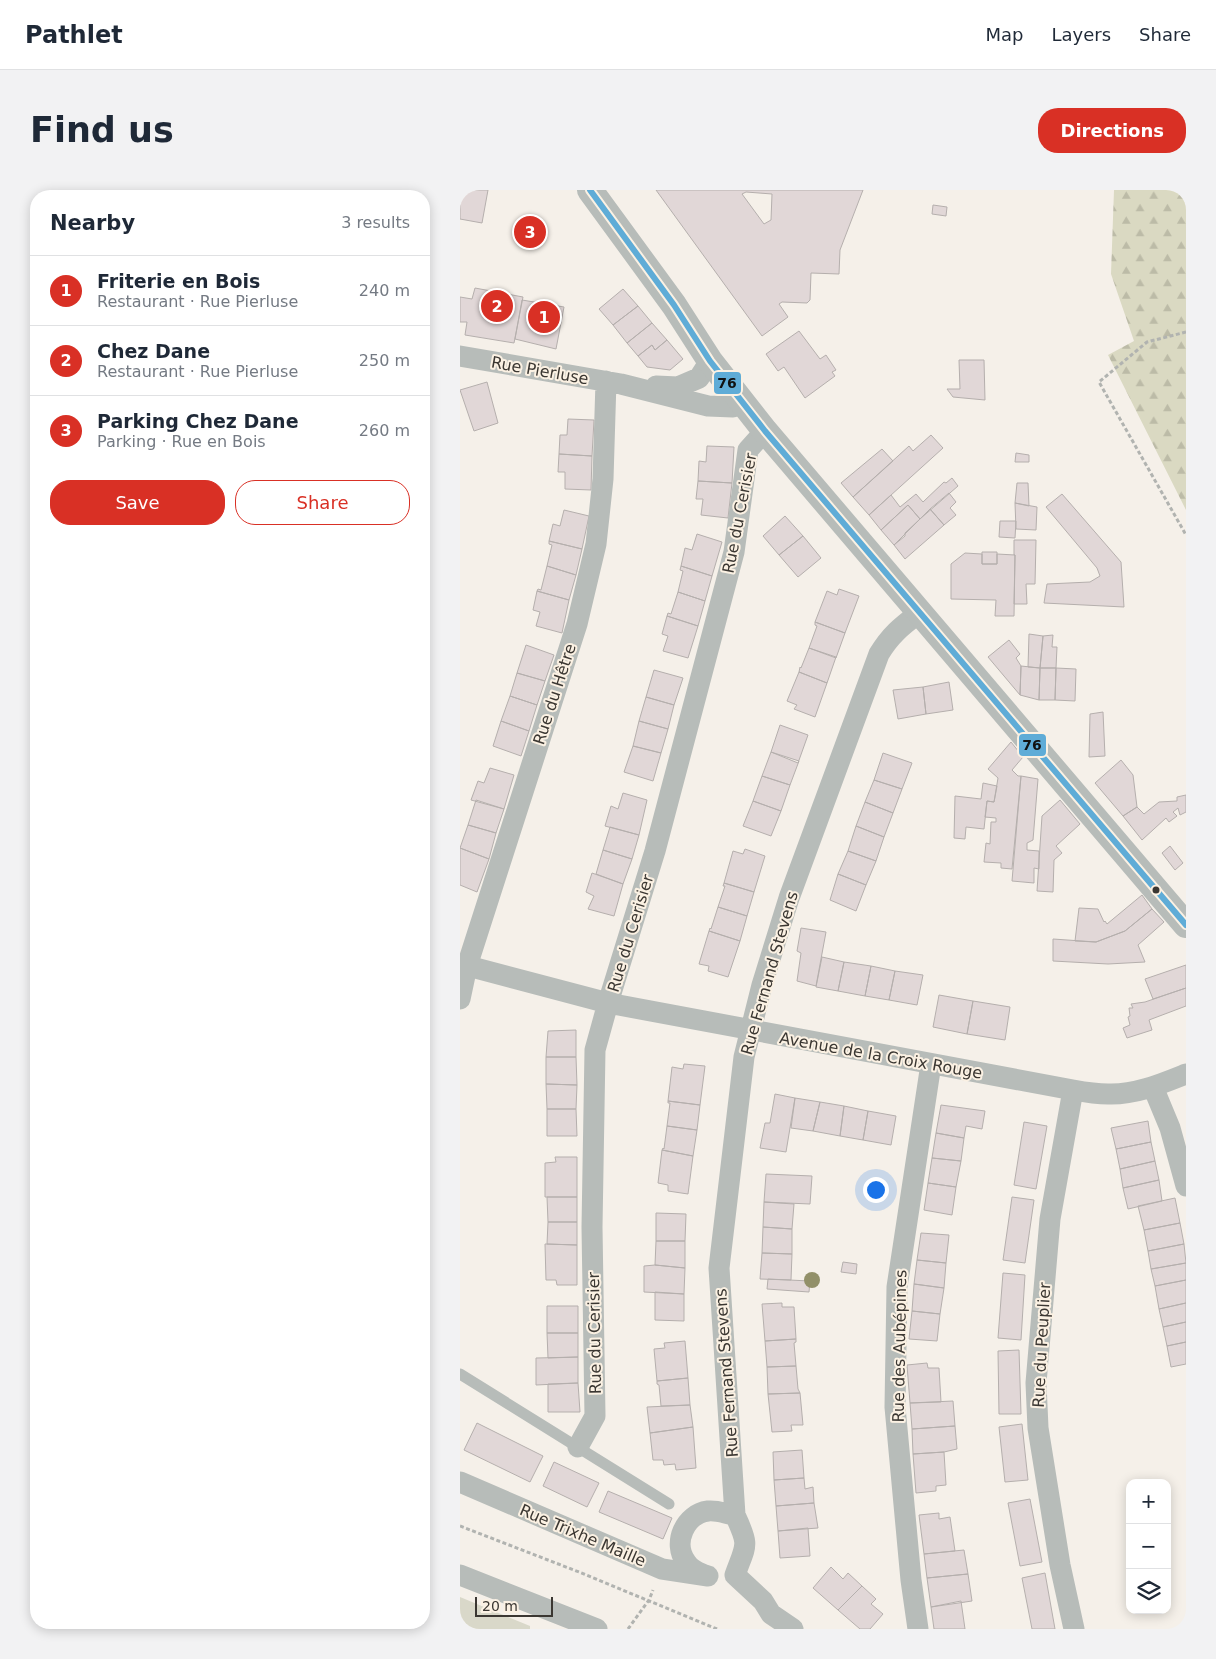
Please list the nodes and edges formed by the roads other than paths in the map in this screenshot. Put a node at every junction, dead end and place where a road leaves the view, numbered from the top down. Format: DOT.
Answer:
graph roads {
  1 [pos="590,190"];
  2 [pos="460,356"];
  3 [pos="710,361"];
  4 [pos="614,382"];
  5 [pos="742,401"];
  6 [pos="765,431"];
  7 [pos="920,612"];
  8 [pos="1186,925"];
  9 [pos="464,965"];
  10 [pos="460,999"];
  11 [pos="608,1004"];
  12 [pos="750,1031"];
  13 [pos="930,1064"];
  14 [pos="1186,1074"];
  15 [pos="1153,1087"];
  16 [pos="1073,1090"];
  17 [pos="1186,1186"];
  18 [pos="460,1374"];
  19 [pos="578,1447"];
  20 [pos="460,1482"];
  21 [pos="669,1504"];
  22 [pos="735,1516"];
  23 [pos="735,1574"];
  24 [pos="460,1575"];
  25 [pos="708,1576"];
  26 [pos="597,1629"];
  27 [pos="793,1629"];
  28 [pos="918,1629"];
  29 [pos="1074,1629"];
  1 -- 3 [label="street"];
  2 -- 4 [label="street, Rue Pierluse"];
  3 -- 4 [label="street, Rue Pierluse"];
  3 -- 5 [label="street"];
  4 -- 5 [label="street, Rue Pierluse"];
  4 -- 9 [label="street, Rue du Hêtre"];
  5 -- 6 [label="street"];
  6 -- 7 [label="street"];
  6 -- 11 [label="street, Rue du Cerisier"];
  7 -- 8 [label="street"];
  7 -- 12 [label="street, Rue Fernand Stevens"];
  9 -- 10 [label="street, Rue du Hêtre"];
  9 -- 11 [label="street, Avenue de la Croix Rouge"];
  11 -- 12 [label="street, Avenue de la Croix Rouge"];
  11 -- 19 [label="street, Rue du Cerisier"];
  12 -- 13 [label="street, Avenue de la Croix Rouge"];
  12 -- 22 [label="street, Rue Fernand Stevens"];
  13 -- 16 [label="street, Avenue de la Croix Rouge"];
  13 -- 28 [label="street, Rue des Aubépines"];
  14 -- 15 [label="street, Avenue de la Croix Rouge"];
  15 -- 16 [label="street, Avenue de la Croix Rouge"];
  15 -- 17 [label="street"];
  16 -- 29 [label="street, Rue du Peuplier"];
  18 -- 19 [label="lane"];
  19 -- 21 [label="lane"];
  20 -- 25 [label="street, Rue Trixhe Maille"];
  22 -- 23 [label="street"];
  22 -- 25 [label="street"];
  23 -- 25 [label="street"];
  23 -- 27 [label="street"];
  24 -- 26 [label="street"];
}
